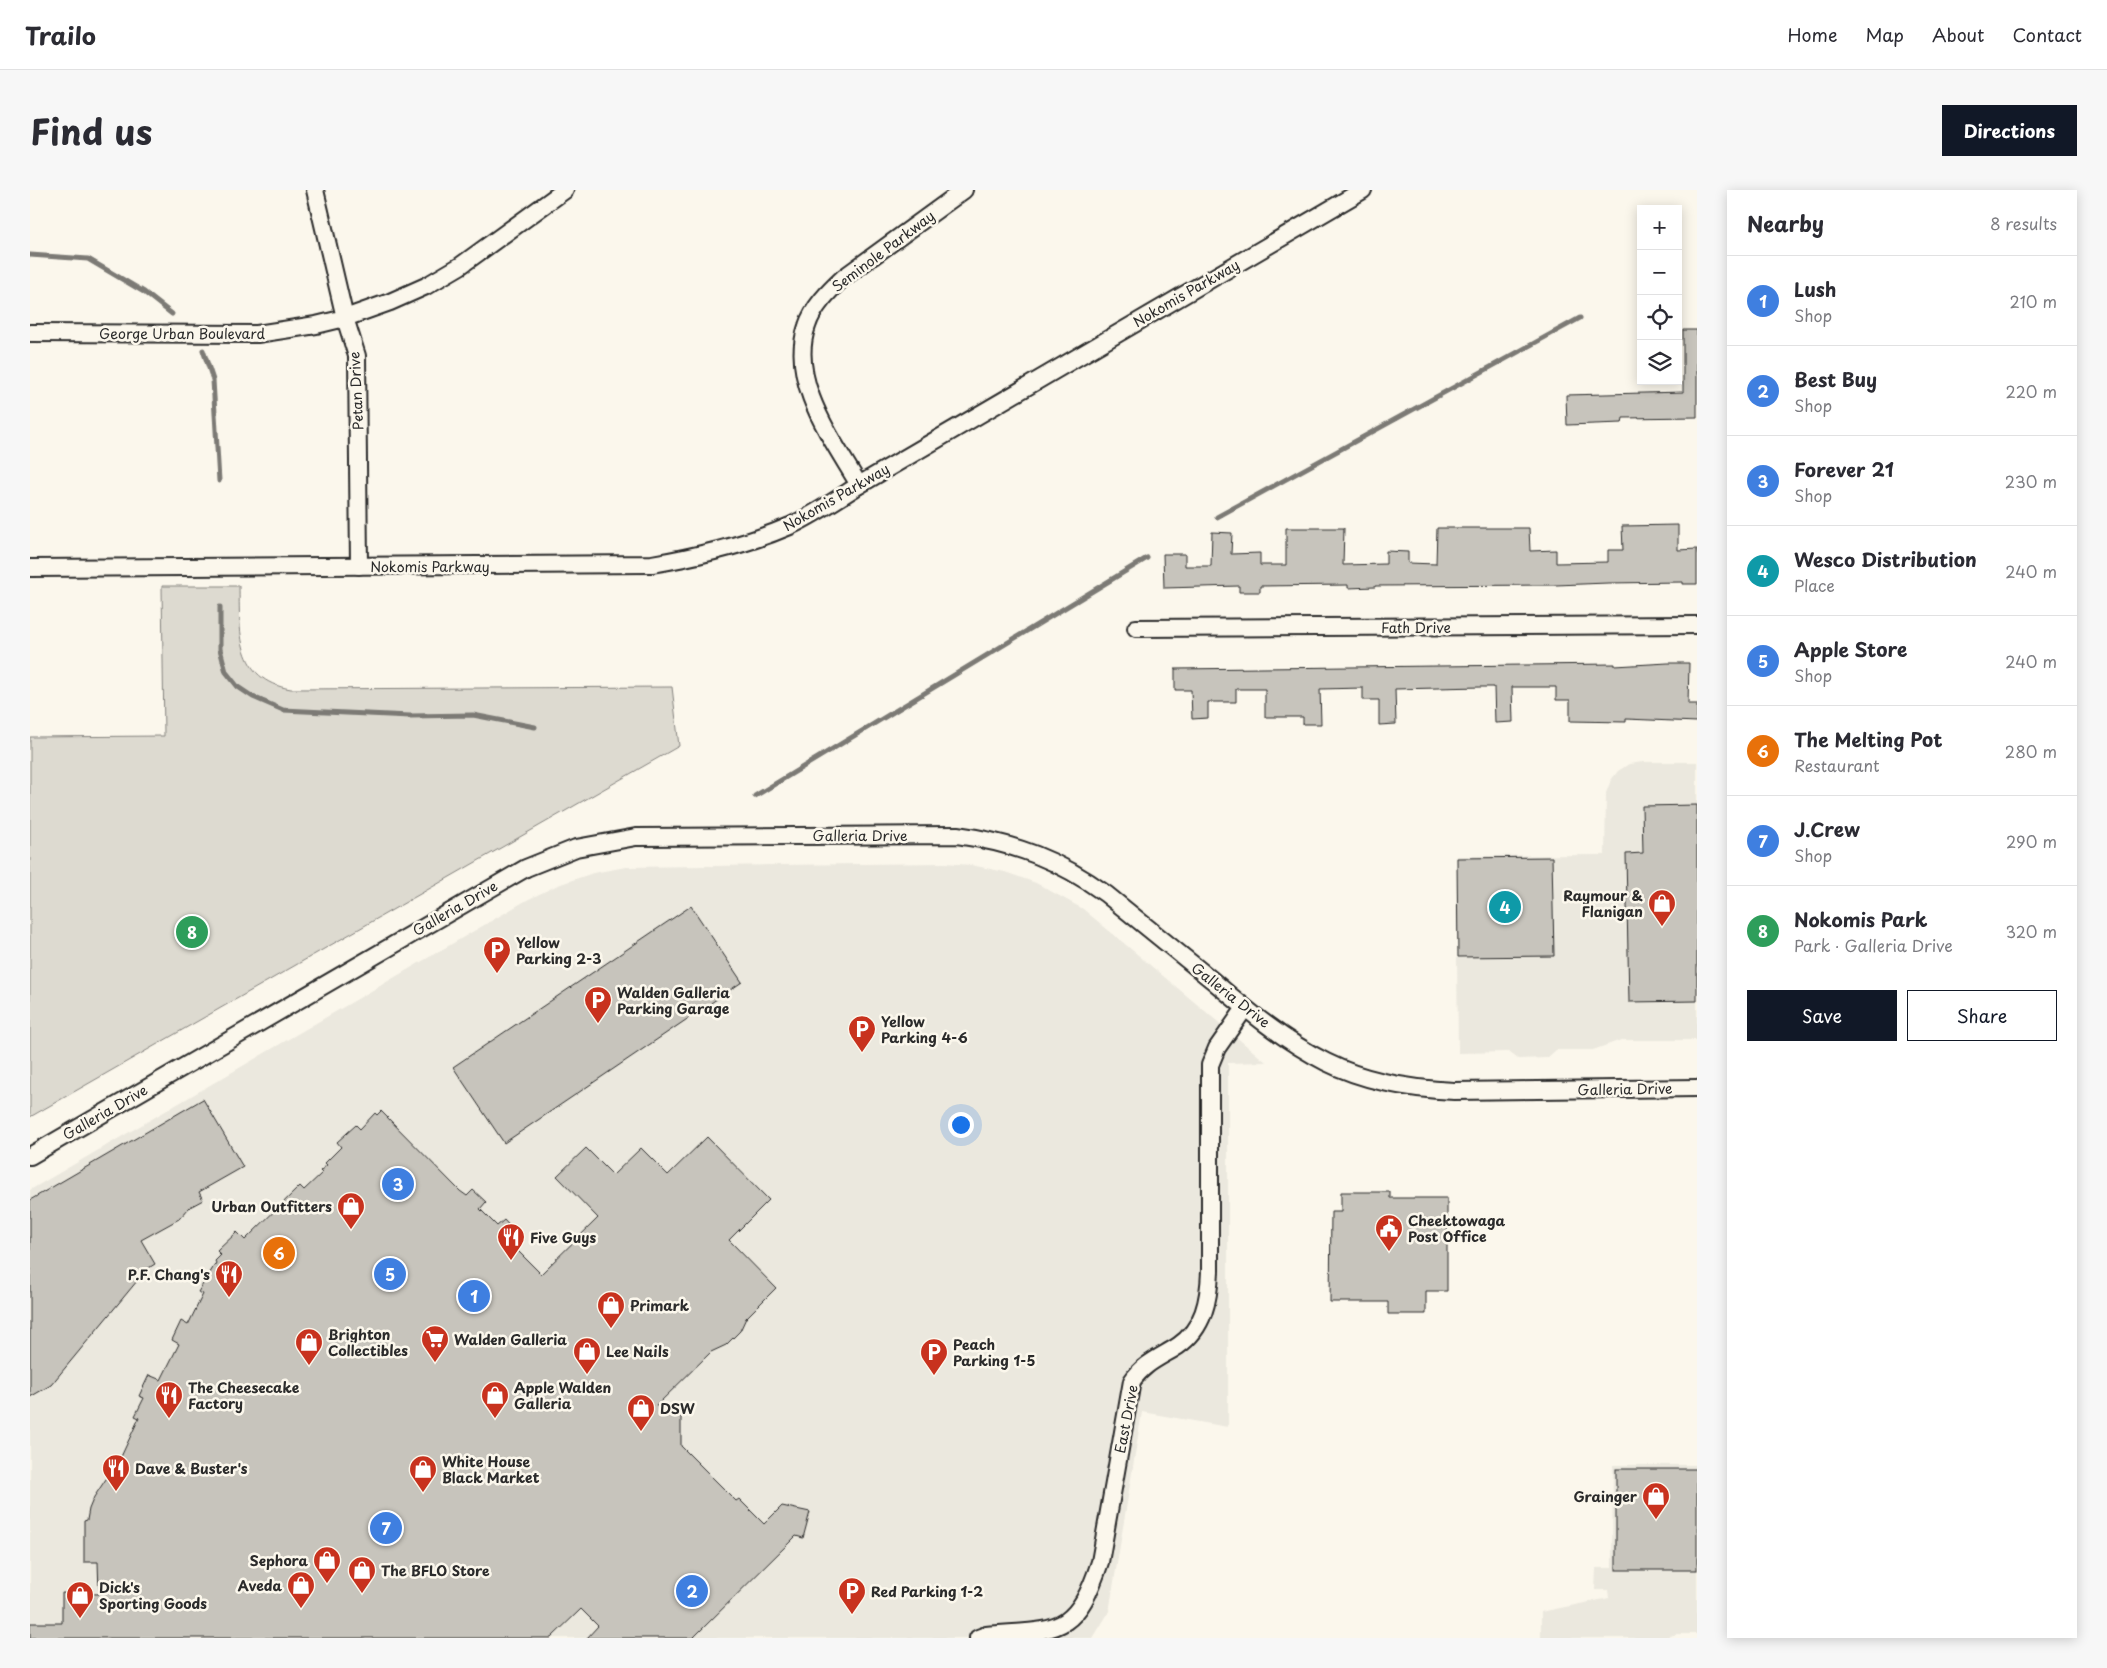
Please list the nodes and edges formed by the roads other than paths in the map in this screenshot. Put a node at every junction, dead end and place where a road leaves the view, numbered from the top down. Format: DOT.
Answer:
graph roads {
  1 [pos="315,190"];
  2 [pos="565,190"];
  3 [pos="964,190"];
  4 [pos="1363,190"];
  5 [pos="345,318"];
  6 [pos="30,333"];
  7 [pos="859,484"];
  8 [pos="359,566"];
  9 [pos="30,568"];
  10 [pos="1697,625"];
  11 [pos="1136,628"];
  12 [pos="1245,1008"];
  13 [pos="1697,1088"];
  14 [pos="30,1156"];
  15 [pos="978,1638"];
  1 -- 5 [label="street, Petan Drive"];
  2 -- 5 [label="street, George Urban Boulevard"];
  3 -- 7 [label="street, Seminole Parkway"];
  4 -- 7 [label="street, Nokomis Parkway"];
  5 -- 6 [label="street, George Urban Boulevard"];
  5 -- 8 [label="street, Petan Drive"];
  7 -- 8 [label="street, Nokomis Parkway"];
  8 -- 9 [label="street, Nokomis Parkway"];
  10 -- 11 [label="street, Fath Drive"];
  12 -- 13 [label="street, Galleria Drive"];
  12 -- 14 [label="street, Galleria Drive"];
  12 -- 15 [label="street, East Drive"];
}
